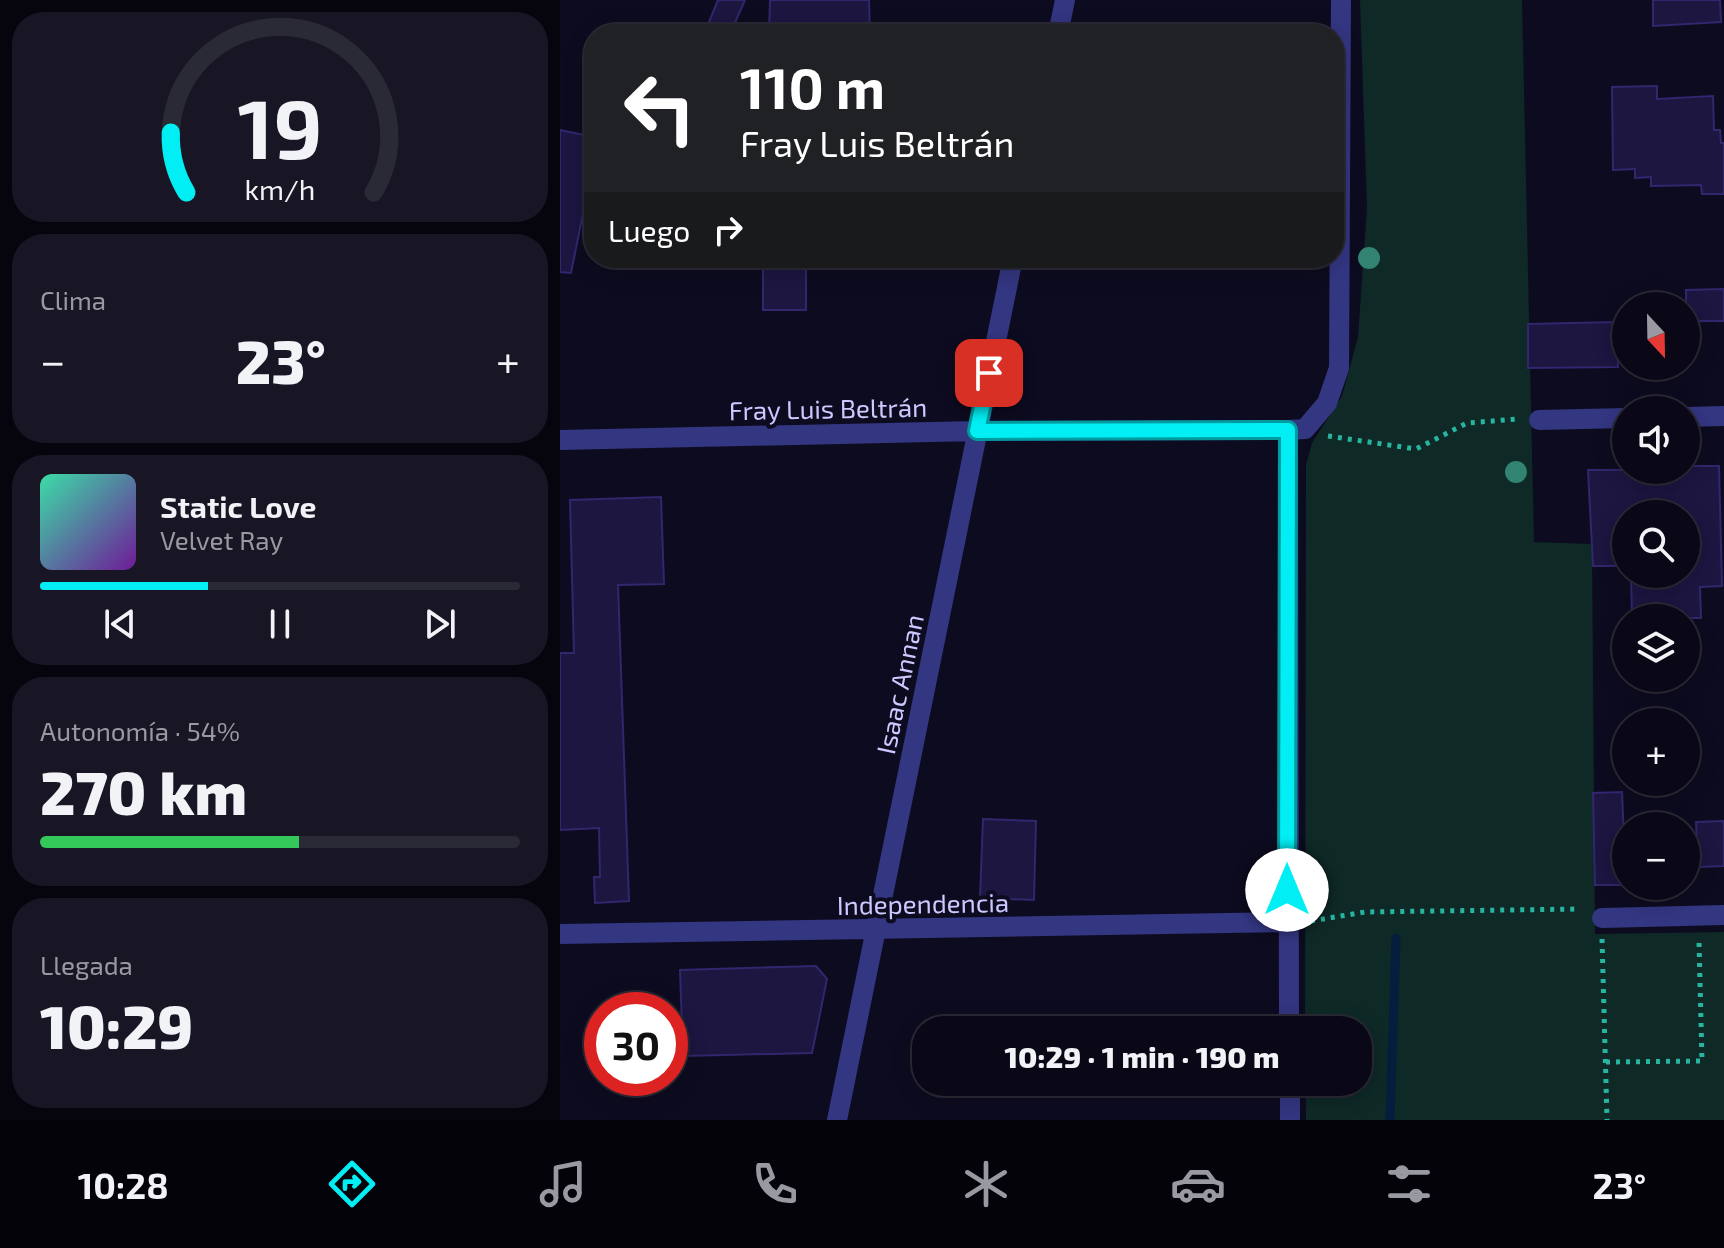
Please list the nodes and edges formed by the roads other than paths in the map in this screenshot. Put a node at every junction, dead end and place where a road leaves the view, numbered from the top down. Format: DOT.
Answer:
graph roads {
  1 [pos="1065,0"];
  2 [pos="1341,0"];
  3 [pos="1060,24"];
  4 [pos="1341,24"];
  5 [pos="1011,268"];
  6 [pos="1340,268"];
  7 [pos="1724,416"];
  8 [pos="1700,417"];
  9 [pos="1612,418"];
  10 [pos="1539,420"];
  11 [pos="1296,430"];
  12 [pos="977,431"];
  13 [pos="560,440"];
  14 [pos="1724,915"];
  15 [pos="1602,918"];
  16 [pos="1286,922"];
  17 [pos="874,930"];
  18 [pos="560,934"];
  19 [pos="1289,1016"];
  20 [pos="1290,1096"];
  21 [pos="837,1120"];
  22 [pos="1290,1120"];
  1 -- 3 [label="street"];
  2 -- 4 [label="street"];
  5 -- 12 [label="street, Isaac Annan"];
  6 -- 11 [label="street"];
  7 -- 8 [label="street"];
  9 -- 10 [label="street"];
  11 -- 12 [label="street, Fray Luis Beltrán"];
  11 -- 16 [label="street"];
  12 -- 13 [label="street, Fray Luis Beltrán"];
  12 -- 17 [label="street, Isaac Annan"];
  14 -- 15 [label="street"];
  16 -- 17 [label="street, Independencia"];
  16 -- 19 [label="street"];
  17 -- 18 [label="street, Independencia"];
  17 -- 21 [label="street, Isaac Annan"];
  20 -- 22 [label="street"];
}
